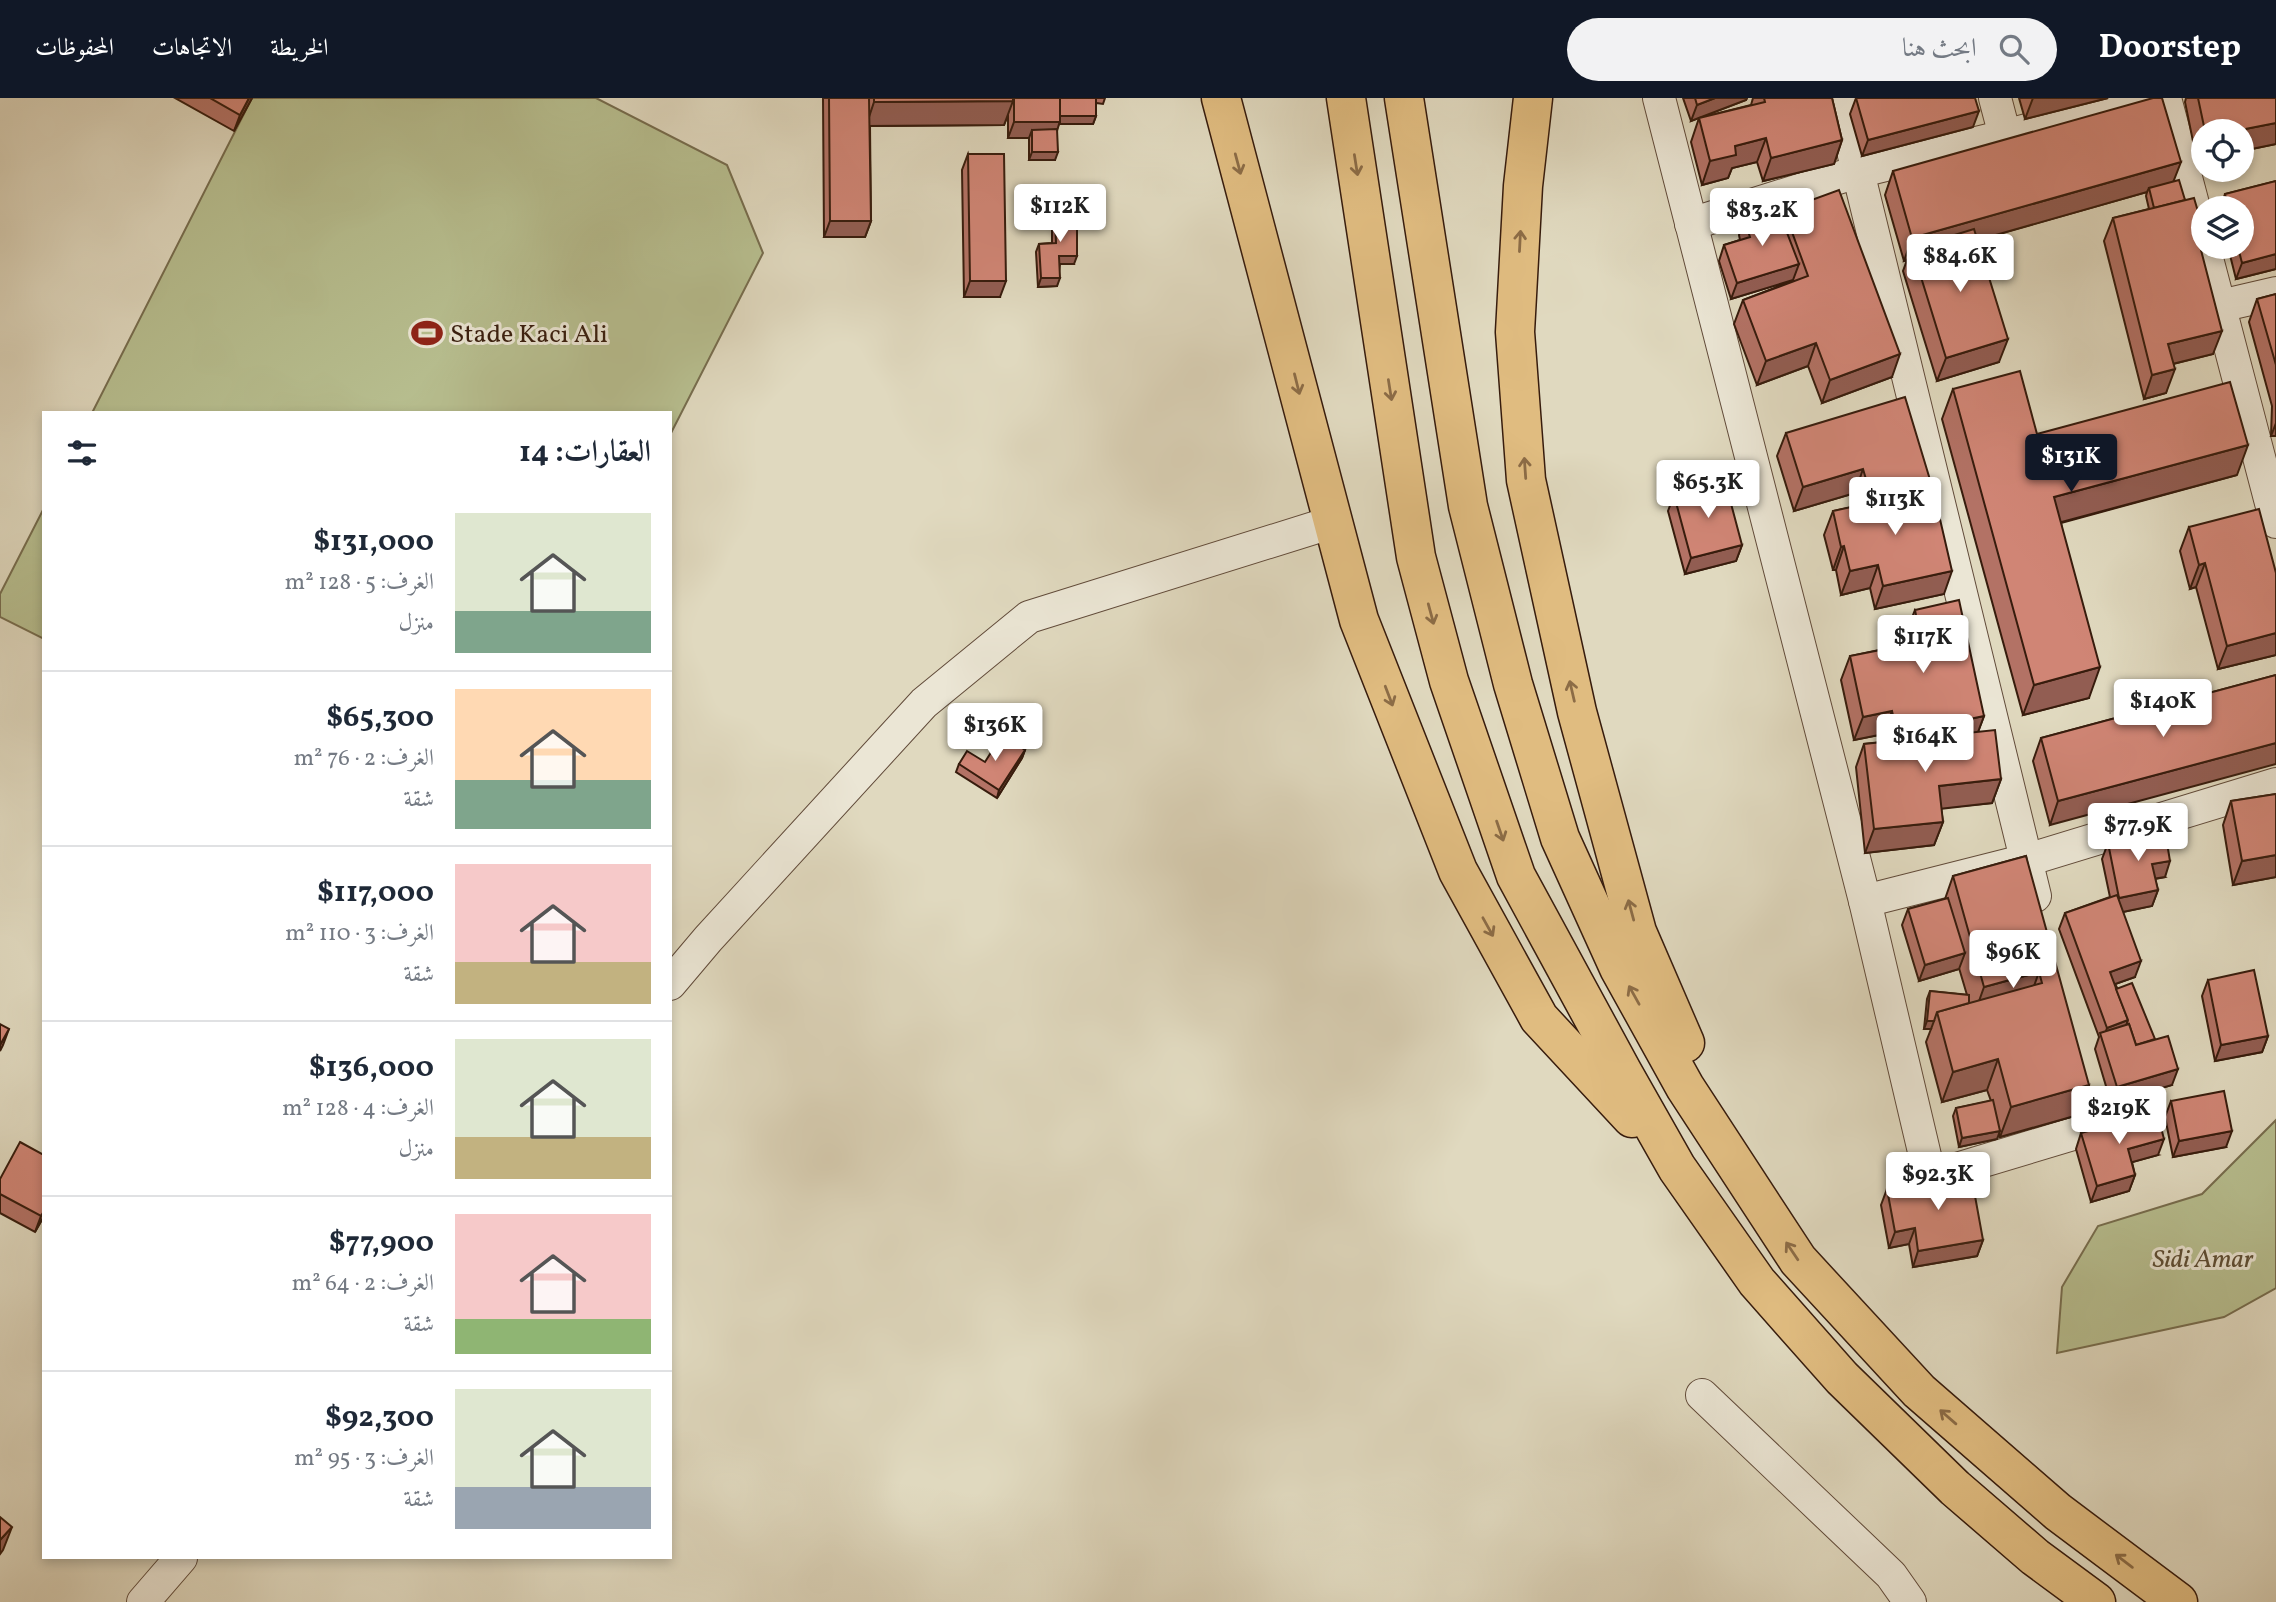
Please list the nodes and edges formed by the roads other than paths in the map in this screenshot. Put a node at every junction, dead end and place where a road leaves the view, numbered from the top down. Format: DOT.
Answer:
graph roads {
  1 [pos="1221,98"];
  2 [pos="1346,98"];
  3 [pos="1404,98"];
  4 [pos="1533,98"];
  5 [pos="1659,98"];
  6 [pos="1840,98"];
  7 [pos="1996,98"];
  8 [pos="2143,98"];
  9 [pos="2165,98"];
  10 [pos="2005,135"];
  11 [pos="1857,172"];
  12 [pos="2191,196"];
  13 [pos="1691,224"];
  14 [pos="2208,259"];
  15 [pos="2276,293"];
  16 [pos="2220,306"];
  17 [pos="1333,522"];
  18 [pos="2276,522"];
  19 [pos="2276,784"];
  20 [pos="2027,860"];
  21 [pos="1865,901"];
  22 [pos="2041,928"];
  23 [pos="672,982"];
  24 [pos="2133,1116"];
  25 [pos="1677,1168"];
  26 [pos="1743,1177"];
  27 [pos="1702,1395"];
  28 [pos="180,1559"];
  29 [pos="143,1602"];
  30 [pos="1910,1602"];
  31 [pos="2096,1602"];
  32 [pos="2178,1602"];
  1 -- 17 [label="highway, one-way"];
  2 -- 25 [label="highway, one-way"];
  26 -- 3 [label="highway, one-way"];
  26 -- 4 [label="highway, one-way"];
  5 -- 13 [label="street"];
  6 -- 11 [label="street"];
  7 -- 10 [label="street"];
  8 -- 10 [label="street"];
  9 -- 12 [label="street"];
  10 -- 11 [label="street"];
  11 -- 13 [label="street"];
  11 -- 20 [label="street"];
  13 -- 21 [label="street"];
  14 -- 16 [label="street"];
  15 -- 16 [label="street"];
  16 -- 18 [label="street"];
  17 -- 23 [label="street"];
  17 -- 25 [label="highway, one-way"];
  19 -- 20 [label="street"];
  20 -- 21 [label="street"];
  20 -- 22 [label="street"];
  21 -- 24 [label="street"];
  25 -- 31 [label="highway"];
  32 -- 26 [label="highway, one-way"];
  27 -- 30 [label="street"];
  28 -- 29 [label="street"];
}
